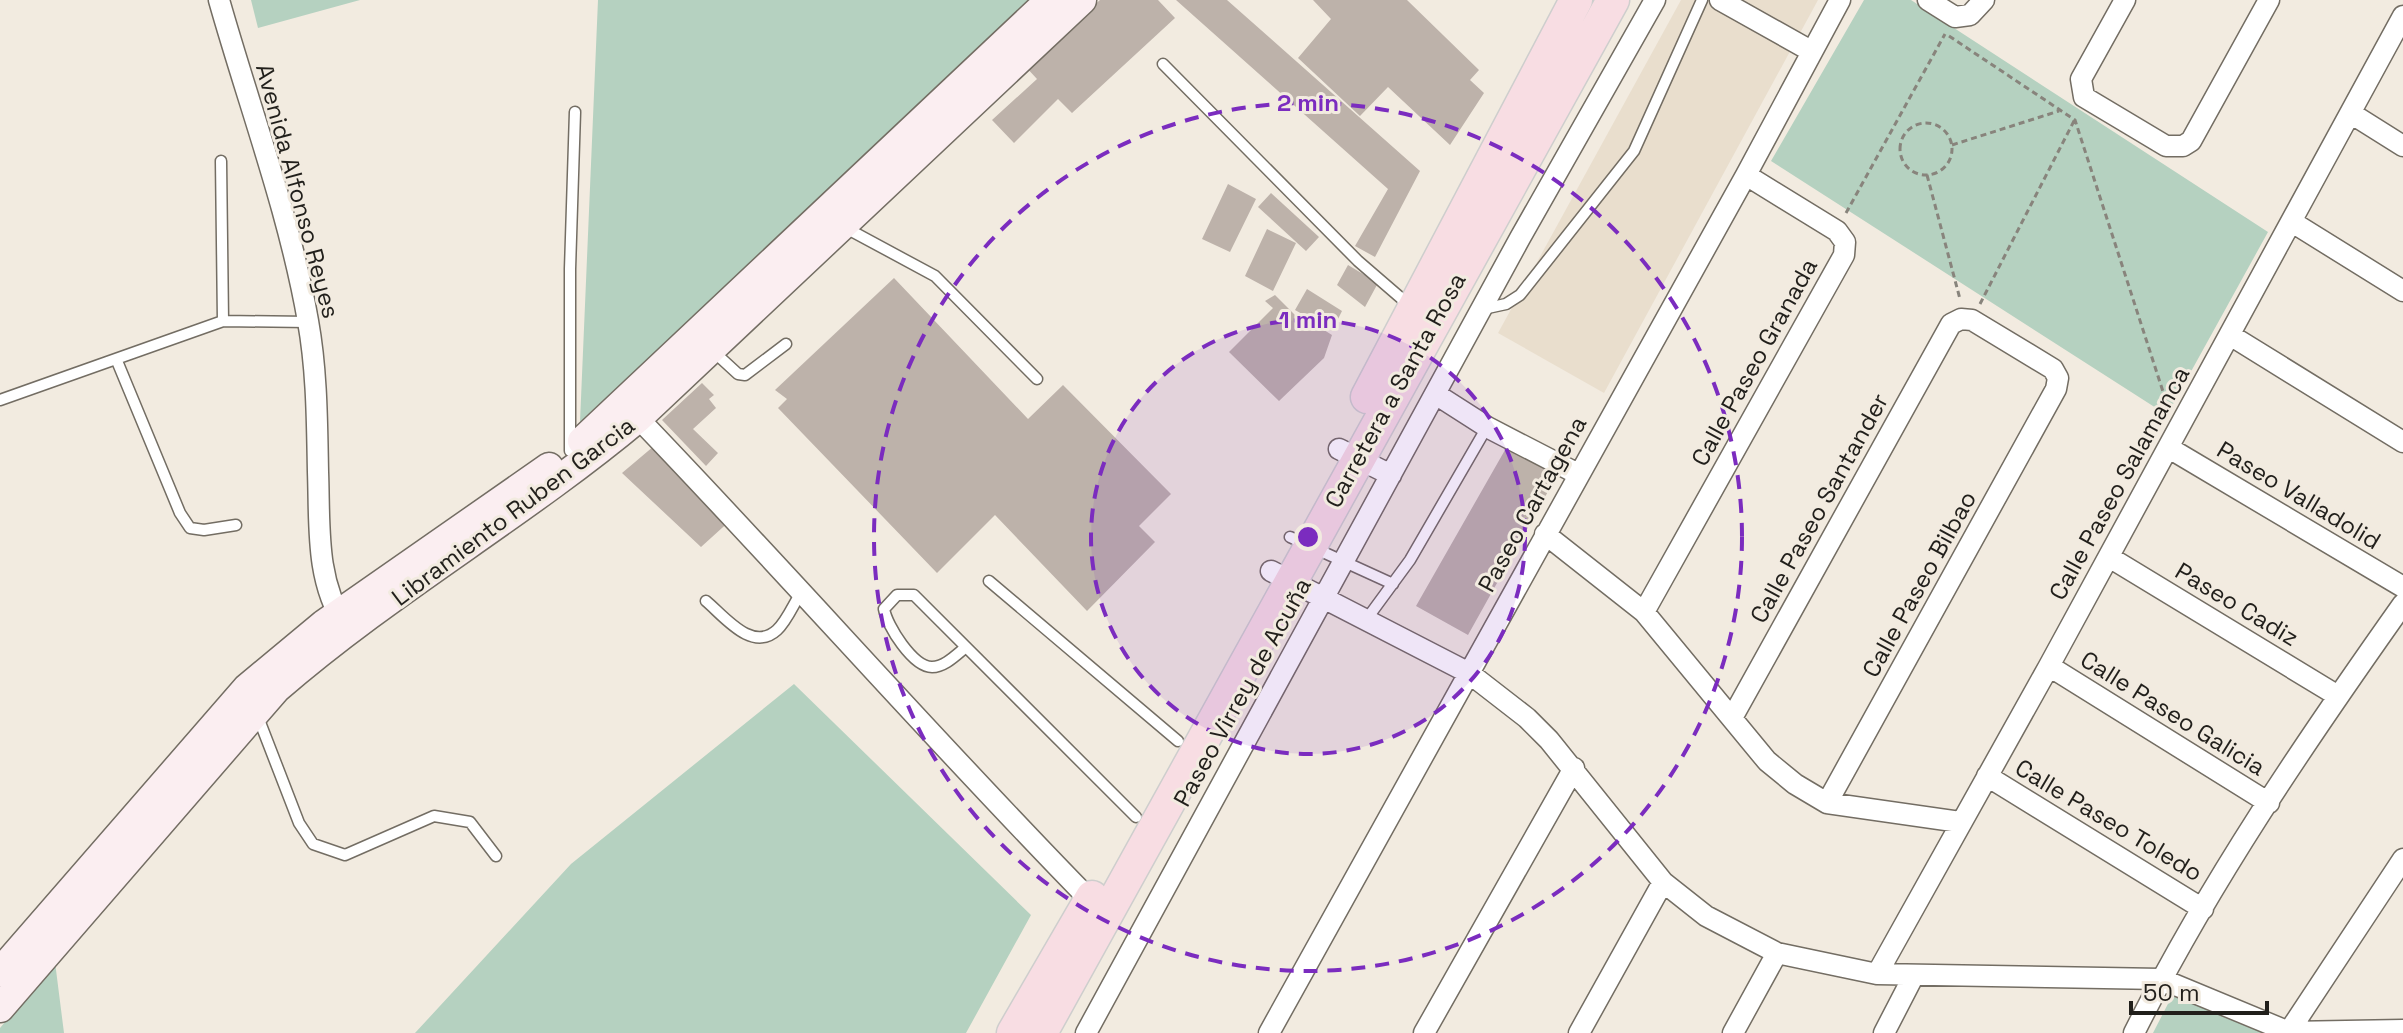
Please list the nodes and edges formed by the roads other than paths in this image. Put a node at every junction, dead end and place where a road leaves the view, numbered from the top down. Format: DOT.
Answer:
graph roads {
  1 [pos="219,0"];
  2 [pos="1050,0"];
  3 [pos="1082,0"];
  4 [pos="1655,0"];
  5 [pos="1702,0"];
  6 [pos="1720,0"];
  7 [pos="1840,0"];
  8 [pos="1928,0"];
  9 [pos="2125,0"];
  10 [pos="2269,0"];
  11 [pos="1981,5"];
  12 [pos="1573,6"];
  13 [pos="1606,12"];
  14 [pos="2403,16"];
  15 [pos="1631,40"];
  16 [pos="1811,51"];
  17 [pos="1163,64"];
  18 [pos="575,112"];
  19 [pos="2352,114"];
  20 [pos="2403,146"];
  21 [pos="221,161"];
  22 [pos="1746,175"];
  23 [pos="1477,216"];
  24 [pos="2292,222"];
  25 [pos="842,227"];
  26 [pos="1520,238"];
  27 [pos="2403,291"];
  28 [pos="1483,309"];
  29 [pos="1422,317"];
  30 [pos="223,321"];
  31 [pos="309,322"];
  32 [pos="2230,335"];
  33 [pos="786,344"];
  34 [pos="712,349"];
  35 [pos="117,361"];
  36 [pos="1037,379"];
  37 [pos="2056,389"];
  38 [pos="1437,395"];
  39 [pos="0,400"];
  40 [pos="638,418"];
  41 [pos="1487,427"];
  42 [pos="2172,440"];
  43 [pos="2403,442"];
  44 [pos="570,451"];
  45 [pos="1348,454"];
  46 [pos="1578,474"];
  47 [pos="1391,475"];
  48 [pos="236,525"];
  49 [pos="1545,534"];
  50 [pos="1299,542"];
  51 [pos="2109,557"];
  52 [pos="1343,562"];
  53 [pos="1280,576"];
  54 [pos="989,581"];
  55 [pos="1393,584"];
  56 [pos="2403,587"];
  57 [pos="802,591"];
  58 [pos="1323,598"];
  59 [pos="706,601"];
  60 [pos="2403,604"];
  61 [pos="1644,612"];
  62 [pos="1366,620"];
  63 [pos="344,623"];
  64 [pos="966,647"];
  65 [pos="2049,666"];
  66 [pos="1469,673"];
  67 [pos="2338,696"];
  68 [pos="251,700"];
  69 [pos="1732,718"];
  70 [pos="1178,741"];
  71 [pos="1574,768"];
  72 [pos="1987,776"];
  73 [pos="1177,786"];
  74 [pos="1827,803"];
  75 [pos="2269,803"];
  76 [pos="1210,804"];
  77 [pos="1136,817"];
  78 [pos="1960,822"];
  79 [pos="496,856"];
  80 [pos="2403,859"];
  81 [pos="1663,882"];
  82 [pos="1090,900"];
  83 [pos="2203,909"];
  84 [pos="1777,953"];
  85 [pos="2,962"];
  86 [pos="1877,974"];
  87 [pos="1914,975"];
  88 [pos="2161,979"];
  89 [pos="1070,980"];
  90 [pos="1106,998"];
  91 [pos="0,1008"];
  92 [pos="2403,1030"];
  93 [pos="1013,1033"];
  94 [pos="1041,1033"];
  95 [pos="1086,1033"];
  96 [pos="1269,1033"];
  97 [pos="1424,1033"];
  98 [pos="1579,1033"];
  99 [pos="1733,1033"];
  100 [pos="1884,1033"];
  101 [pos="2134,1033"];
  102 [pos="2289,1033"];
  1 -- 31 [label="street, Avenida Alfonso Reyes"];
  2 -- 44 [label="street, Libramiento Ruben Garcia"];
  3 -- 25 [label="street, Libramiento Ruben Garcia"];
  4 -- 15 [label="street, Paseo Virrey de Acuña"];
  5 -- 28 [label="lane"];
  6 -- 16 [label="street"];
  7 -- 16 [label="street, Paseo Cartagena"];
  8 -- 11 [label="street"];
  9 -- 10 [label="street"];
  12 -- 13 [label="street"];
  12 -- 23 [label="main road, Carretera a Santa Rosa"];
  13 -- 15 [label="street"];
  13 -- 23 [label="main road, Carretera a Santa Rosa"];
  14 -- 19 [label="street, Calle Paseo Salamanca"];
  15 -- 26 [label="street, Paseo Virrey de Acuña"];
  16 -- 22 [label="street, Paseo Cartagena"];
  17 -- 29 [label="lane"];
  18 -- 44 [label="lane"];
  19 -- 20 [label="street"];
  19 -- 24 [label="street, Calle Paseo Salamanca"];
  21 -- 30 [label="lane"];
  22 -- 46 [label="street, Paseo Cartagena"];
  22 -- 61 [label="street, Calle Paseo Granada"];
  23 -- 26 [label="street"];
  23 -- 29 [label="main road, Carretera a Santa Rosa"];
  24 -- 27 [label="street"];
  24 -- 32 [label="street, Calle Paseo Salamanca"];
  25 -- 34 [label="street, Libramiento Ruben Garcia"];
  25 -- 36 [label="lane"];
  26 -- 28 [label="street, Paseo Virrey de Acuña"];
  28 -- 38 [label="street, Paseo Virrey de Acuña"];
  29 -- 45 [label="main road, Carretera a Santa Rosa"];
  30 -- 31 [label="lane"];
  30 -- 35 [label="lane"];
  31 -- 63 [label="street, Avenida Alfonso Reyes"];
  32 -- 42 [label="street, Calle Paseo Salamanca"];
  32 -- 43 [label="street"];
  33 -- 34 [label="lane"];
  34 -- 40 [label="street, Libramiento Ruben Garcia"];
  35 -- 39 [label="lane"];
  35 -- 48 [label="lane"];
  37 -- 69 [label="street, Calle Paseo Santander"];
  37 -- 74 [label="street, Calle Paseo Bilbao"];
  38 -- 41 [label="street"];
  38 -- 47 [label="street, Paseo Virrey de Acuña"];
  40 -- 57 [label="street"];
  40 -- 63 [label="street, Libramiento Ruben Garcia"];
  41 -- 46 [label="street"];
  41 -- 55 [label="lane"];
  42 -- 51 [label="street, Calle Paseo Salamanca"];
  42 -- 56 [label="street, Paseo Valladolid"];
  44 -- 63 [label="street, Libramiento Ruben Garcia"];
  45 -- 47 [label="street"];
  45 -- 50 [label="main road, Carretera a Santa Rosa"];
  46 -- 49 [label="street, Paseo Cartagena"];
  47 -- 52 [label="street, Paseo Virrey de Acuña"];
  49 -- 61 [label="street"];
  49 -- 66 [label="street, Paseo Cartagena"];
  50 -- 52 [label="lane"];
  50 -- 53 [label="main road, Carretera a Santa Rosa"];
  51 -- 65 [label="street, Calle Paseo Salamanca"];
  51 -- 67 [label="street, Paseo Cadiz"];
  52 -- 55 [label="lane"];
  52 -- 58 [label="street, Paseo Virrey de Acuña"];
  53 -- 58 [label="street"];
  53 -- 70 [label="main road, Carretera a Santa Rosa"];
  53 -- 73 [label="main road, Carretera a Santa Rosa"];
  54 -- 70 [label="lane"];
  55 -- 62 [label="lane"];
  57 -- 59 [label="lane"];
  57 -- 82 [label="street"];
  58 -- 62 [label="street"];
  58 -- 76 [label="street, Paseo Virrey de Acuña"];
  60 -- 67 [label="street"];
  61 -- 69 [label="street"];
  62 -- 66 [label="street"];
  63 -- 68 [label="street, Libramiento Ruben Garcia"];
  64 -- 64 [label="lane"];
  64 -- 77 [label="lane"];
  65 -- 72 [label="street, Calle Paseo Salamanca"];
  65 -- 75 [label="street, Calle Paseo Galicia"];
  66 -- 71 [label="street"];
  66 -- 96 [label="street, Paseo Cartagena"];
  67 -- 75 [label="street"];
  68 -- 79 [label="lane"];
  68 -- 85 [label="street, Libramiento Ruben Garcia"];
  68 -- 91 [label="street, Libramiento Ruben Garcia"];
  69 -- 74 [label="street"];
  70 -- 77 [label="main road, Carretera a Santa Rosa"];
  71 -- 81 [label="street"];
  71 -- 97 [label="street"];
  72 -- 78 [label="street, Calle Paseo Salamanca"];
  72 -- 83 [label="street, Calle Paseo Toledo"];
  73 -- 76 [label="street"];
  73 -- 89 [label="main road, Carretera a Santa Rosa"];
  74 -- 78 [label="street"];
  75 -- 83 [label="street"];
  76 -- 90 [label="street, Paseo Virrey de Acuña"];
  77 -- 82 [label="main road, Carretera a Santa Rosa"];
  78 -- 86 [label="street, Calle Paseo Salamanca"];
  80 -- 102 [label="street"];
  81 -- 84 [label="street"];
  81 -- 98 [label="street"];
  82 -- 93 [label="main road, Carretera a Santa Rosa"];
  83 -- 88 [label="street"];
  84 -- 86 [label="street"];
  84 -- 99 [label="street"];
  86 -- 87 [label="street"];
  87 -- 88 [label="street"];
  87 -- 100 [label="street"];
  88 -- 101 [label="street"];
  88 -- 102 [label="street"];
  89 -- 90 [label="street"];
  89 -- 94 [label="main road, Carretera a Santa Rosa"];
  90 -- 95 [label="street, Paseo Virrey de Acuña"];
  92 -- 102 [label="street"];
}
